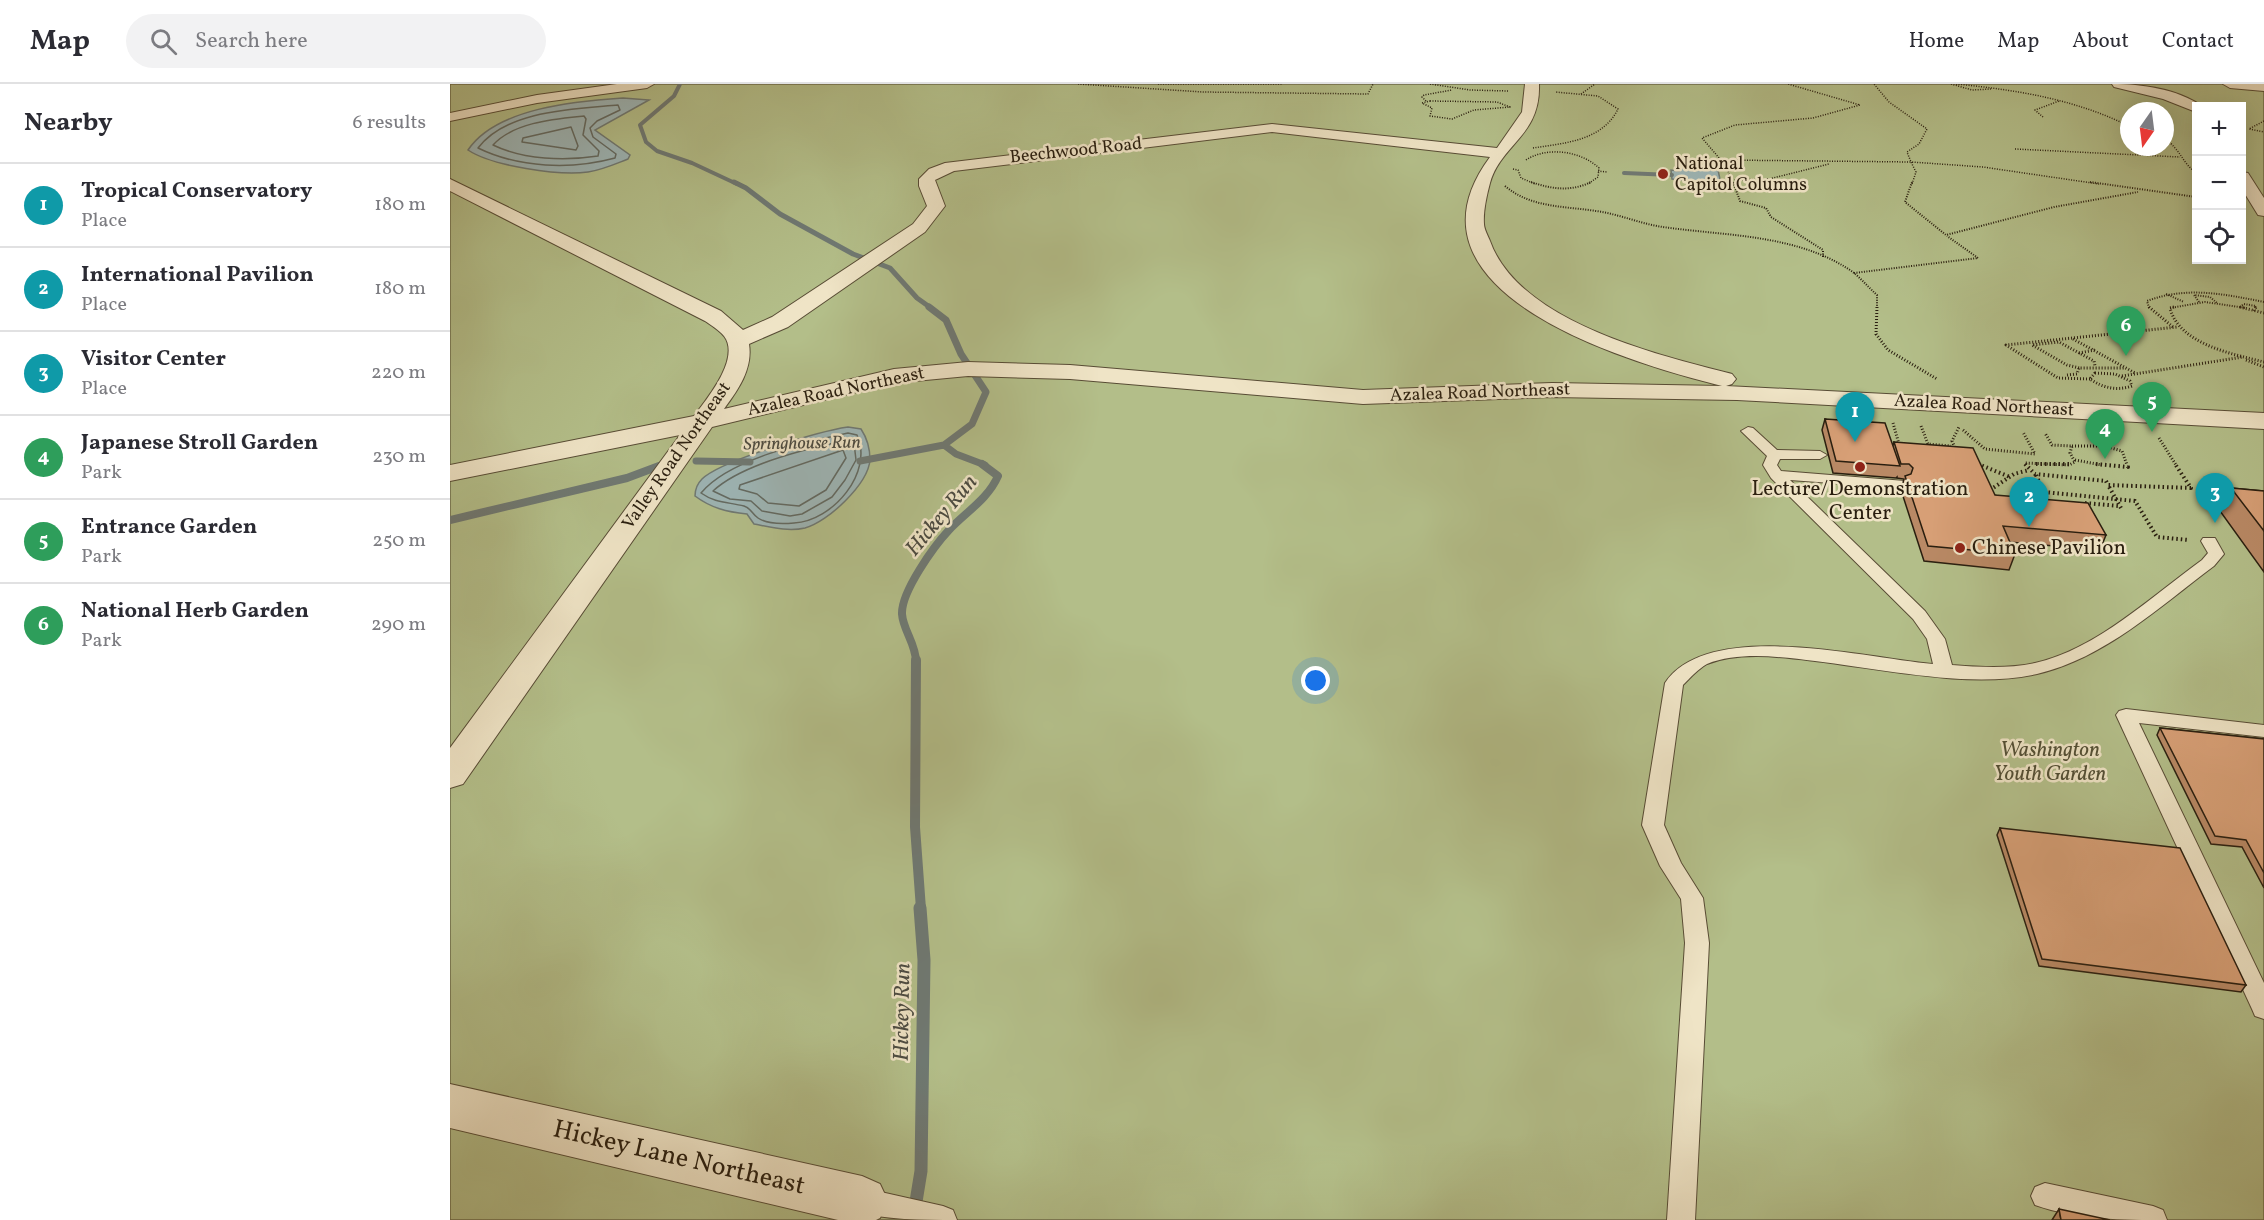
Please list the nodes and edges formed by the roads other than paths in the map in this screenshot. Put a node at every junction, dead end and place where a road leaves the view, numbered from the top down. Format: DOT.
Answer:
graph roads {
  1 [pos="647,84"];
  2 [pos="2119,84"];
  3 [pos="2230,84"];
  4 [pos="621,85"];
  5 [pos="2264,87"];
  6 [pos="1539,88"];
  7 [pos="2193,102"];
  8 [pos="450,117"];
  9 [pos="1499,153"];
  10 [pos="450,184"];
  11 [pos="2246,184"];
  12 [pos="2264,211"];
  13 [pos="738,341"];
  14 [pos="1623,351"];
  15 [pos="1612,390"];
  16 [pos="1818,396"];
  17 [pos="2264,421"];
  18 [pos="702,422"];
  19 [pos="1748,431"];
  20 [pos="1774,455"];
  21 [pos="1820,455"];
  22 [pos="450,473"];
  23 [pos="1776,475"];
  24 [pos="1900,484"];
  25 [pos="2209,541"];
  26 [pos="1944,669"];
  27 [pos="2264,731"];
  28 [pos="450,775"];
  29 [pos="2264,1009"];
  30 [pos="450,1106"];
  31 [pos="2045,1196"];
  32 [pos="862,1201"];
  33 [pos="943,1220"];
  34 [pos="1681,1220"];
  35 [pos="2153,1220"];
  1 -- 4 [label="street"];
  2 -- 7 [label="street"];
  3 -- 5 [label="street"];
  4 -- 8 [label="street"];
  6 -- 9 [label="street"];
  9 -- 13 [label="street, Beechwood Road"];
  9 -- 14 [label="street"];
  10 -- 13 [label="street"];
  11 -- 12 [label="street"];
  13 -- 18 [label="street, Valley Road Northeast"];
  14 -- 15 [label="street"];
  14 -- 16 [label="street"];
  15 -- 16 [label="street, Azalea Road Northeast"];
  15 -- 18 [label="street, Azalea Road Northeast"];
  16 -- 17 [label="street, Azalea Road Northeast"];
  18 -- 22 [label="street, Azalea Road Northeast"];
  18 -- 28 [label="street, Valley Road Northeast"];
  19 -- 20 [label="lane"];
  20 -- 21 [label="lane"];
  20 -- 23 [label="lane"];
  23 -- 24 [label="lane"];
  23 -- 26 [label="lane"];
  25 -- 26 [label="lane"];
  26 -- 34 [label="lane"];
  27 -- 29 [label="lane"];
  30 -- 32 [label="street, Hickey Lane Northeast"];
  31 -- 35 [label="lane"];
  32 -- 33 [label="lane, Hickey Lane Northeast"];
}
